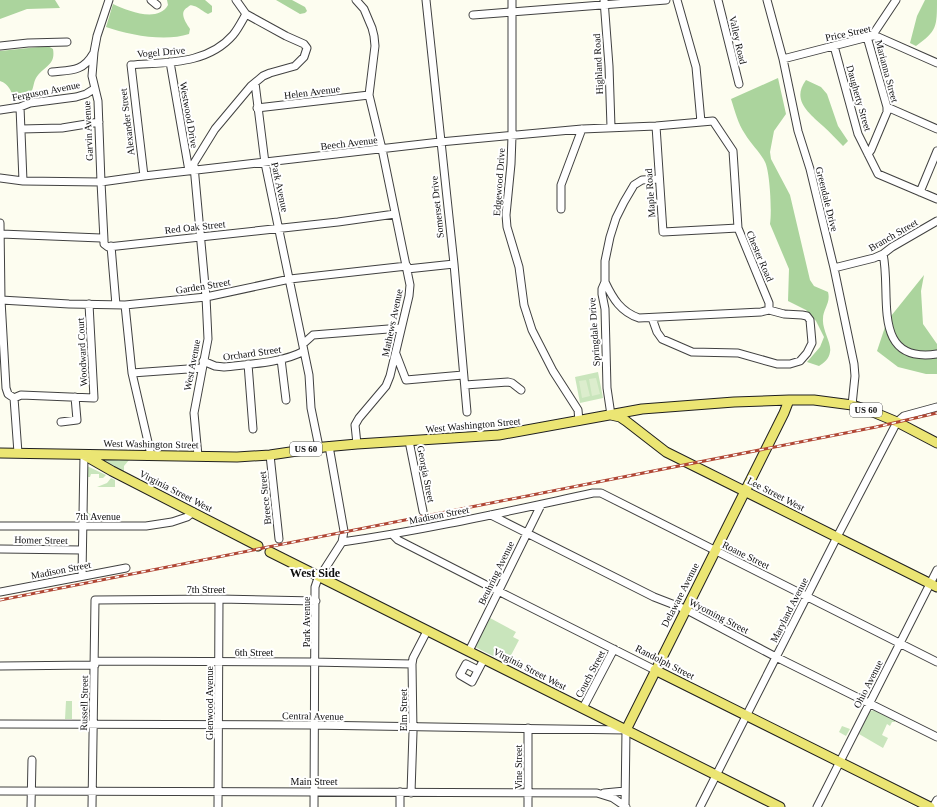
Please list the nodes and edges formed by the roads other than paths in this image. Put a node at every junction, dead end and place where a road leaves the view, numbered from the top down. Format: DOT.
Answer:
graph roads {
  1 [pos="110,0"];
  2 [pos="236,0"];
  3 [pos="356,0"];
  4 [pos="426,0"];
  5 [pos="512,0"];
  6 [pos="666,0"];
  7 [pos="677,0"];
  8 [pos="718,0"];
  9 [pos="767,0"];
  10 [pos="896,0"];
  11 [pos="605,2"];
  12 [pos="512,12"];
  13 [pos="246,14"];
  14 [pos="473,15"];
  15 [pos="869,36"];
  16 [pos="67,42"];
  17 [pos="0,46"];
  18 [pos="834,46"];
  19 [pos="94,52"];
  20 [pos="783,59"];
  21 [pos="170,62"];
  22 [pos="937,62"];
  23 [pos="131,65"];
  24 [pos="52,72"];
  25 [pos="255,83"];
  26 [pos="739,84"];
  27 [pos="94,89"];
  28 [pos="369,95"];
  29 [pos="20,107"];
  30 [pos="887,107"];
  31 [pos="258,108"];
  32 [pos="0,110"];
  33 [pos="99,122"];
  34 [pos="701,122"];
  35 [pos="656,126"];
  36 [pos="611,128"];
  37 [pos="21,129"];
  38 [pos="937,129"];
  39 [pos="582,130"];
  40 [pos="512,136"];
  41 [pos="440,142"];
  42 [pos="382,150"];
  43 [pos="937,151"];
  44 [pos="868,154"];
  45 [pos="265,163"];
  46 [pos="192,171"];
  47 [pos="144,176"];
  48 [pos="0,178"];
  49 [pos="659,179"];
  50 [pos="23,181"];
  51 [pos="101,182"];
  52 [pos="920,192"];
  53 [pos="937,199"];
  54 [pos="561,208"];
  55 [pos="395,214"];
  56 [pos="937,221"];
  57 [pos="0,223"];
  58 [pos="278,228"];
  59 [pos="738,228"];
  60 [pos="1,234"];
  61 [pos="200,236"];
  62 [pos="104,240"];
  63 [pos="111,246"];
  64 [pos="0,249"];
  65 [pos="883,254"];
  66 [pos="454,264"];
  67 [pos="407,267"];
  68 [pos="834,268"];
  69 [pos="290,280"];
  70 [pos="604,282"];
  71 [pos="206,297"];
  72 [pos="1,300"];
  73 [pos="89,304"];
  74 [pos="125,305"];
  75 [pos="116,306"];
  76 [pos="769,310"];
  77 [pos="652,318"];
  78 [pos="401,328"];
  79 [pos="303,347"];
  80 [pos="2,350"];
  81 [pos="396,354"];
  82 [pos="937,354"];
  83 [pos="281,359"];
  84 [pos="203,364"];
  85 [pos="248,364"];
  86 [pos="132,373"];
  87 [pos="463,375"];
  88 [pos="3,381"];
  89 [pos="464,385"];
  90 [pos="521,390"];
  91 [pos="75,397"];
  92 [pos="14,398"];
  93 [pos="286,400"];
  94 [pos="789,400"];
  95 [pos="852,405"];
  96 [pos="937,407"];
  97 [pos="661,408"];
  98 [pos="467,412"];
  99 [pos="610,415"];
  100 [pos="579,421"];
  101 [pos="61,422"];
  102 [pos="896,422"];
  103 [pos="253,429"];
  104 [pos="638,430"];
  105 [pos="409,441"];
  106 [pos="937,443"];
  107 [pos="357,444"];
  108 [pos="329,446"];
  109 [pos="319,447"];
  110 [pos="0,452"];
  111 [pos="18,453"];
  112 [pos="84,455"];
  113 [pos="152,455"];
  114 [pos="270,455"];
  115 [pos="198,456"];
  116 [pos="745,490"];
  117 [pos="540,505"];
  118 [pos="423,511"];
  119 [pos="193,512"];
  120 [pos="491,515"];
  121 [pos="0,526"];
  122 [pos="83,526"];
  123 [pos="528,533"];
  124 [pos="393,535"];
  125 [pos="837,537"];
  126 [pos="279,539"];
  127 [pos="342,542"];
  128 [pos="258,546"];
  129 [pos="0,549"];
  130 [pos="82,550"];
  131 [pos="715,551"];
  132 [pos="270,552"];
  133 [pos="126,568"];
  134 [pos="937,570"];
  135 [pos="82,576"];
  136 [pos="320,577"];
  137 [pos="934,585"];
  138 [pos="0,592"];
  139 [pos="498,592"];
  140 [pos="807,597"];
  141 [pos="219,599"];
  142 [pos="95,600"];
  143 [pos="316,601"];
  144 [pos="685,609"];
  145 [pos="427,631"];
  146 [pos="900,644"];
  147 [pos="614,649"];
  148 [pos="469,651"];
  149 [pos="776,657"];
  150 [pos="484,658"];
  151 [pos="219,662"];
  152 [pos="316,662"];
  153 [pos="937,662"];
  154 [pos="95,663"];
  155 [pos="412,664"];
  156 [pos="0,666"];
  157 [pos="478,670"];
  158 [pos="655,670"];
  159 [pos="870,703"];
  160 [pos="583,708"];
  161 [pos="746,716"];
  162 [pos="0,724"];
  163 [pos="94,724"];
  164 [pos="219,725"];
  165 [pos="315,725"];
  166 [pos="413,727"];
  167 [pos="528,728"];
  168 [pos="626,730"];
  169 [pos="937,737"];
  170 [pos="32,760"];
  171 [pos="840,763"];
  172 [pos="716,776"];
  173 [pos="92,790"];
  174 [pos="0,791"];
  175 [pos="31,791"];
  176 [pos="218,791"];
  177 [pos="314,791"];
  178 [pos="625,791"];
  179 [pos="400,792"];
  180 [pos="411,793"];
  181 [pos="597,793"];
  182 [pos="529,794"];
  183 [pos="937,800"];
  184 [pos="32,807"];
  185 [pos="92,807"];
  186 [pos="218,807"];
  187 [pos="314,807"];
  188 [pos="400,807"];
  189 [pos="528,807"];
  190 [pos="625,807"];
  191 [pos="700,807"];
  192 [pos="780,807"];
  193 [pos="817,807"];
  194 [pos="930,807"];
  195 [pos="933,807"];
  1 -- 19 [label="street, Garvin Avenue"];
  2 -- 13 [label="street"];
  3 -- 28 [label="street"];
  4 -- 41 [label="street, Somerset Drive"];
  5 -- 12 [label="street, Edgewood Drive"];
  6 -- 11 [label="street"];
  7 -- 34 [label="street"];
  8 -- 26 [label="street, Valley Road"];
  9 -- 20 [label="street, Greendale Drive"];
  10 -- 15 [label="street"];
  11 -- 12 [label="street"];
  11 -- 36 [label="street, Highland Road"];
  12 -- 14 [label="street"];
  12 -- 40 [label="street, Edgewood Drive"];
  13 -- 21 [label="street, Vogel Drive"];
  13 -- 25 [label="street"];
  15 -- 18 [label="street, Price Street"];
  15 -- 22 [label="street, Price Street"];
  15 -- 30 [label="street, Marianna Street"];
  16 -- 17 [label="street"];
  18 -- 20 [label="street, Price Street"];
  18 -- 44 [label="street, Daugherty Street"];
  19 -- 24 [label="street"];
  19 -- 27 [label="street, Garvin Avenue"];
  20 -- 68 [label="street, Greendale Drive"];
  21 -- 23 [label="street, Vogel Drive"];
  21 -- 46 [label="street, Westwood Drive"];
  23 -- 47 [label="street, Alexander Street"];
  25 -- 31 [label="street, Park Avenue"];
  25 -- 46 [label="street, West Avenue"];
  27 -- 29 [label="street, Ferguson Avenue"];
  27 -- 33 [label="street, Garvin Avenue"];
  28 -- 31 [label="street, Helen Avenue"];
  28 -- 42 [label="street, Mathews Avenue"];
  29 -- 32 [label="street, Ferguson Avenue"];
  29 -- 37 [label="street"];
  30 -- 38 [label="street"];
  30 -- 44 [label="street, Marianna Street"];
  31 -- 45 [label="street, Park Avenue"];
  33 -- 37 [label="street"];
  33 -- 51 [label="street, Garvin Avenue"];
  34 -- 35 [label="street, Beech Avenue"];
  34 -- 59 [label="street, Chester Road"];
  35 -- 36 [label="street, Beech Avenue"];
  35 -- 49 [label="street, Maple Road"];
  36 -- 39 [label="street, Beech Avenue"];
  37 -- 50 [label="street"];
  39 -- 40 [label="street, Beech Avenue"];
  39 -- 54 [label="street"];
  40 -- 41 [label="street, Beech Avenue"];
  40 -- 100 [label="street, Edgewood Drive"];
  41 -- 42 [label="street, Beech Avenue"];
  41 -- 66 [label="street, Somerset Drive"];
  42 -- 45 [label="street, Beech Avenue"];
  42 -- 55 [label="street, Mathews Avenue"];
  43 -- 52 [label="street"];
  44 -- 52 [label="street, Daugherty Street"];
  45 -- 46 [label="street, Beech Avenue"];
  45 -- 58 [label="street, Park Avenue"];
  46 -- 47 [label="street, Beech Avenue"];
  46 -- 61 [label="street, West Avenue"];
  47 -- 51 [label="street, Beech Avenue"];
  48 -- 50 [label="street, Beech Avenue"];
  49 -- 59 [label="street, Maple Road"];
  49 -- 70 [label="street, Springdale Drive"];
  50 -- 51 [label="street, Beech Avenue"];
  51 -- 62 [label="street, Garvin Avenue"];
  52 -- 53 [label="street, Daugherty Street"];
  55 -- 58 [label="street, Red Oak Street"];
  55 -- 67 [label="street, Mathews Avenue"];
  56 -- 65 [label="street, Branch Street"];
  57 -- 60 [label="street"];
  58 -- 61 [label="street, Red Oak Street"];
  58 -- 69 [label="street, Park Avenue"];
  59 -- 76 [label="street, Chester Road"];
  60 -- 62 [label="street"];
  60 -- 64 [label="street"];
  61 -- 63 [label="street, Red Oak Street"];
  61 -- 71 [label="street, West Avenue"];
  62 -- 63 [label="street"];
  63 -- 75 [label="street"];
  64 -- 72 [label="street"];
  65 -- 68 [label="street, Branch Street"];
  65 -- 82 [label="street"];
  66 -- 67 [label="street, Garden Street"];
  66 -- 87 [label="street, Somerset Drive"];
  67 -- 69 [label="street, Garden Street"];
  67 -- 78 [label="street, Mathews Avenue"];
  68 -- 95 [label="street, Greendale Drive"];
  69 -- 71 [label="street, Garden Street"];
  69 -- 79 [label="street, Park Avenue"];
  70 -- 77 [label="street"];
  70 -- 99 [label="street, Springdale Drive"];
  71 -- 74 [label="street, Garden Street"];
  71 -- 84 [label="street, West Avenue"];
  72 -- 73 [label="street, Garden Street"];
  72 -- 80 [label="street"];
  73 -- 75 [label="street, Garden Street"];
  73 -- 91 [label="street, Woodward Court"];
  74 -- 75 [label="street, Garden Street"];
  74 -- 86 [label="street"];
  76 -- 77 [label="street"];
  76 -- 77 [label="street"];
  78 -- 79 [label="street, Orchard Street"];
  78 -- 81 [label="street, Mathews Avenue"];
  79 -- 83 [label="street, Orchard Street"];
  79 -- 109 [label="street, Park Avenue"];
  80 -- 88 [label="street"];
  81 -- 87 [label="street"];
  81 -- 107 [label="street, Mathews Avenue"];
  83 -- 85 [label="street, Orchard Street"];
  83 -- 93 [label="street"];
  84 -- 85 [label="street, Orchard Street"];
  84 -- 86 [label="street, Orchard Street"];
  84 -- 115 [label="street, West Avenue"];
  85 -- 103 [label="street"];
  86 -- 113 [label="street"];
  87 -- 89 [label="street, Somerset Drive"];
  88 -- 92 [label="street"];
  89 -- 90 [label="street"];
  89 -- 98 [label="street, Somerset Drive"];
  91 -- 92 [label="street"];
  91 -- 101 [label="street"];
  92 -- 111 [label="street"];
  94 -- 95 [label="main road, West Washington Street / US 60"];
  94 -- 97 [label="main road, West Washington Street / US 60"];
  94 -- 116 [label="main road, Delaware Avenue"];
  95 -- 102 [label="main road, West Washington Street / US 60"];
  96 -- 102 [label="street"];
  97 -- 99 [label="main road, West Washington Street / US 60"];
  97 -- 104 [label="main road"];
  99 -- 100 [label="main road, West Washington Street / US 60"];
  99 -- 104 [label="main road, Lee Street West"];
  100 -- 105 [label="main road, West Washington Street / US 60"];
  102 -- 106 [label="main road, West Washington Street / US 60"];
  102 -- 125 [label="street, Maryland Avenue"];
  104 -- 116 [label="main road, Lee Street West"];
  105 -- 107 [label="main road, West Washington Street / US 60"];
  105 -- 118 [label="street, Georgia Street"];
  107 -- 108 [label="main road, West Washington Street / US 60"];
  108 -- 109 [label="main road, West Washington Street / US 60"];
  108 -- 127 [label="street"];
  109 -- 114 [label="main road, West Washington Street / US 60"];
  110 -- 111 [label="main road, West Washington Street / US 60"];
  111 -- 112 [label="main road, West Washington Street / US 60"];
  112 -- 113 [label="main road, West Washington Street / US 60"];
  112 -- 119 [label="main road, Virginia Street West"];
  112 -- 122 [label="street"];
  113 -- 115 [label="main road, West Washington Street / US 60"];
  114 -- 115 [label="main road, West Washington Street / US 60"];
  114 -- 126 [label="street, Breece Street"];
  116 -- 125 [label="main road, Lee Street West"];
  116 -- 131 [label="main road, Delaware Avenue"];
  117 -- 120 [label="street, Madison Street"];
  117 -- 123 [label="street, Beuhring Avenue"];
  117 -- 131 [label="street, Roane Street"];
  119 -- 122 [label="street, 7th Avenue"];
  119 -- 128 [label="main road, Virginia Street West"];
  120 -- 123 [label="street, Wyoming Street"];
  120 -- 124 [label="street, Madison Street"];
  121 -- 122 [label="street, 7th Avenue"];
  122 -- 130 [label="street"];
  123 -- 139 [label="street, Beuhring Avenue"];
  123 -- 144 [label="street, Wyoming Street"];
  124 -- 127 [label="street, Madison Street"];
  124 -- 139 [label="street, Randolph Street"];
  125 -- 137 [label="main road, Lee Street West"];
  125 -- 140 [label="street, Maryland Avenue"];
  127 -- 136 [label="street, Park Avenue"];
  129 -- 130 [label="street, Homer Street"];
  130 -- 135 [label="street"];
  131 -- 140 [label="street, Roane Street"];
  131 -- 144 [label="main road, Delaware Avenue"];
  132 -- 136 [label="main road, Virginia Street West"];
  133 -- 135 [label="street, Madison Street"];
  134 -- 137 [label="street, Ohio Avenue"];
  135 -- 138 [label="street, Madison Street"];
  136 -- 143 [label="street, Park Avenue"];
  136 -- 145 [label="main road, Virginia Street West"];
  137 -- 146 [label="street, Ohio Avenue"];
  139 -- 147 [label="street, Randolph Street"];
  139 -- 148 [label="street, Beuhring Avenue"];
  140 -- 146 [label="street, Roane Street"];
  140 -- 149 [label="street, Maryland Avenue"];
  141 -- 142 [label="street, 7th Street"];
  141 -- 143 [label="street, 7th Street"];
  141 -- 151 [label="street, Glenwood Avenue"];
  142 -- 154 [label="street, Russell Street"];
  143 -- 152 [label="street, Park Avenue"];
  144 -- 149 [label="street, Wyoming Street"];
  144 -- 158 [label="main road, Delaware Avenue"];
  145 -- 148 [label="main road, Virginia Street West"];
  145 -- 155 [label="street, Elm Street"];
  146 -- 153 [label="street, Roane Street"];
  146 -- 159 [label="street, Ohio Avenue"];
  147 -- 158 [label="street, Randolph Street"];
  147 -- 160 [label="street, Couch Street"];
  148 -- 150 [label="main road, Virginia Street West"];
  149 -- 159 [label="street, Wyoming Street"];
  149 -- 161 [label="street, Maryland Avenue"];
  150 -- 157 [label="street"];
  150 -- 160 [label="main road, Virginia Street West"];
  151 -- 152 [label="street, 6th Street"];
  151 -- 154 [label="street, 6th Street"];
  151 -- 164 [label="street, Glenwood Avenue"];
  152 -- 155 [label="street, 6th Street"];
  152 -- 165 [label="street, Park Avenue"];
  154 -- 156 [label="street, 6th Street"];
  154 -- 163 [label="street, Russell Street"];
  155 -- 166 [label="street, Elm Street"];
  158 -- 161 [label="main road, Randolph Street"];
  158 -- 168 [label="main road, Delaware Avenue"];
  159 -- 169 [label="street, Wyoming Street"];
  159 -- 171 [label="street, Ohio Avenue"];
  160 -- 168 [label="main road, Virginia Street West"];
  161 -- 171 [label="main road, Randolph Street"];
  161 -- 172 [label="street, Maryland Avenue"];
  162 -- 163 [label="street, Central Avenue"];
  163 -- 164 [label="street, Central Avenue"];
  163 -- 173 [label="street, Russell Street"];
  164 -- 165 [label="street, Central Avenue"];
  164 -- 176 [label="street, Glenwood Avenue"];
  165 -- 166 [label="street, Central Avenue"];
  165 -- 177 [label="street, Park Avenue"];
  166 -- 167 [label="street, Central Avenue"];
  166 -- 180 [label="street, Elm Street"];
  167 -- 168 [label="street, Central Avenue"];
  167 -- 182 [label="street, Vine Street"];
  168 -- 172 [label="main road, Virginia Street West"];
  168 -- 178 [label="street, Delaware Avenue"];
  170 -- 175 [label="street"];
  171 -- 193 [label="street, Ohio Avenue"];
  171 -- 194 [label="main road, Randolph Street"];
  172 -- 191 [label="street, Maryland Avenue"];
  172 -- 192 [label="main road, Virginia Street West"];
  173 -- 175 [label="street, Main Street"];
  173 -- 176 [label="street, Main Street"];
  173 -- 185 [label="street, Russell Street"];
  174 -- 175 [label="street, Main Street"];
  175 -- 184 [label="street"];
  176 -- 177 [label="street, Main Street"];
  176 -- 186 [label="street, Glenwood Avenue"];
  177 -- 179 [label="street, Main Street"];
  177 -- 187 [label="street, Park Avenue"];
  178 -- 181 [label="street"];
  178 -- 190 [label="street, Delaware Avenue"];
  179 -- 180 [label="street, Main Street"];
  179 -- 188 [label="street"];
  180 -- 182 [label="street, Main Street"];
  181 -- 182 [label="street, Main Street"];
  181 -- 190 [label="street, Main Street"];
  182 -- 189 [label="street, Vine Street"];
  183 -- 195 [label="street"];
}
